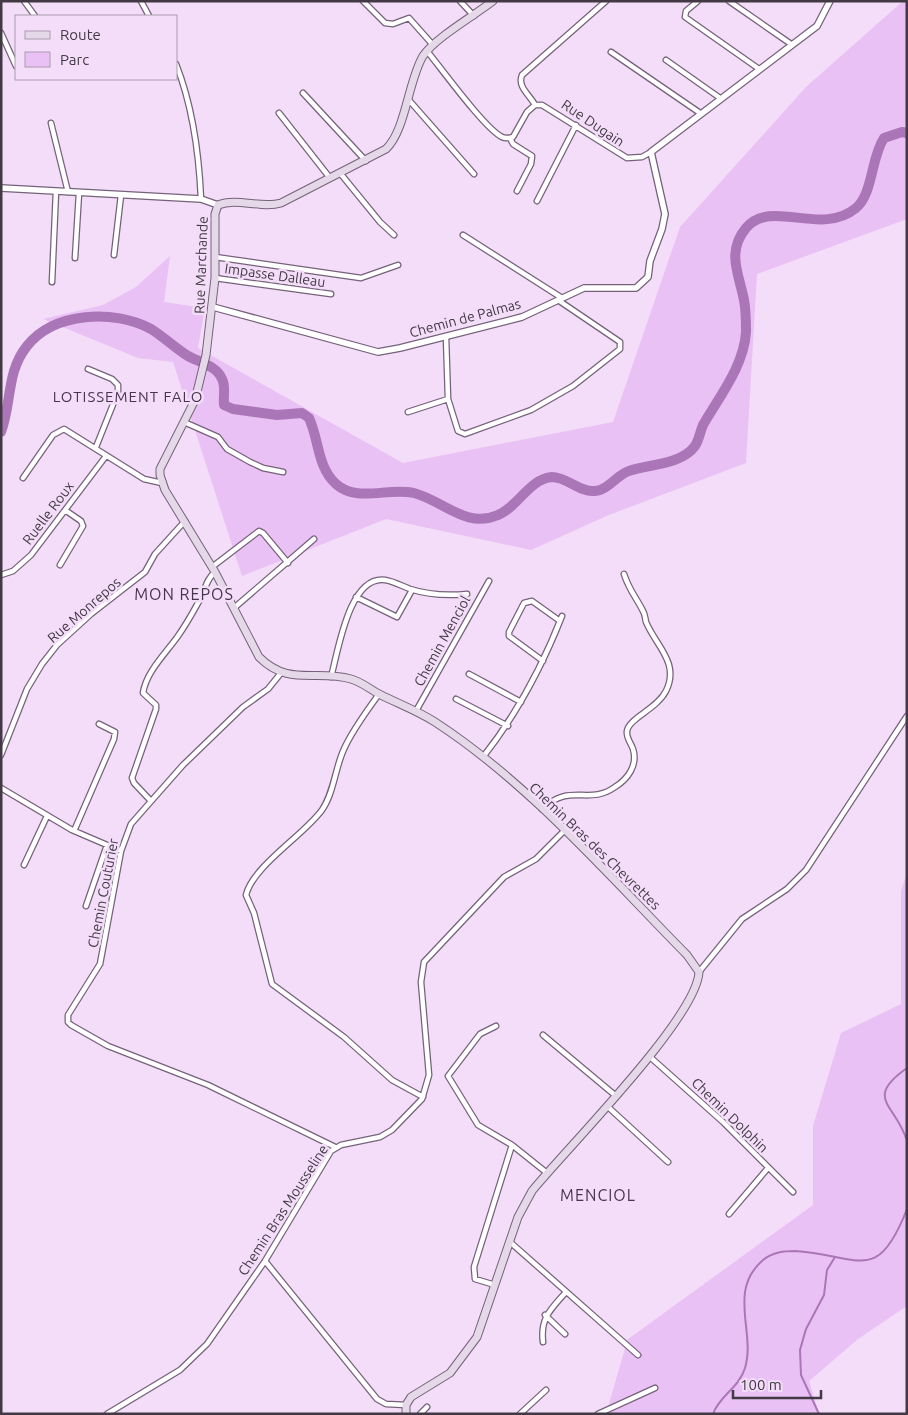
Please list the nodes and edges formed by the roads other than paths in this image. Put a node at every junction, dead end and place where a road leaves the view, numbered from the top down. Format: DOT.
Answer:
graph roads {
  1 [pos="24,1"];
  2 [pos="141,1"];
  3 [pos="363,1"];
  4 [pos="460,1"];
  5 [pos="493,1"];
  6 [pos="606,1"];
  7 [pos="698,1"];
  8 [pos="728,1"];
  9 [pos="830,1"];
  10 [pos="34,15"];
  11 [pos="148,15"];
  12 [pos="474,16"];
  13 [pos="1,33"];
  14 [pos="791,44"];
  15 [pos="430,48"];
  16 [pos="612,52"];
  17 [pos="666,60"];
  18 [pos="15,64"];
  19 [pos="178,68"];
  20 [pos="759,69"];
  21 [pos="303,93"];
  22 [pos="407,98"];
  23 [pos="720,98"];
  24 [pos="535,105"];
  25 [pos="279,113"];
  26 [pos="700,113"];
  27 [pos="51,124"];
  28 [pos="576,126"];
  29 [pos="510,138"];
  30 [pos="651,152"];
  31 [pos="366,160"];
  32 [pos="340,173"];
  33 [pos="474,174"];
  34 [pos="330,178"];
  35 [pos="1,188"];
  36 [pos="56,191"];
  37 [pos="517,191"];
  38 [pos="68,192"];
  39 [pos="79,193"];
  40 [pos="121,195"];
  41 [pos="201,199"];
  42 [pos="537,201"];
  43 [pos="218,205"];
  44 [pos="394,235"];
  45 [pos="463,236"];
  46 [pos="114,255"];
  47 [pos="215,257"];
  48 [pos="75,258"];
  49 [pos="398,265"];
  50 [pos="215,278"];
  51 [pos="52,282"];
  52 [pos="331,294"];
  53 [pos="560,299"];
  54 [pos="213,307"];
  55 [pos="446,337"];
  56 [pos="88,370"];
  57 [pos="448,399"];
  58 [pos="408,412"];
  59 [pos="184,422"];
  60 [pos="96,447"];
  61 [pos="106,456"];
  62 [pos="283,472"];
  63 [pos="23,478"];
  64 [pos="162,483"];
  65 [pos="65,510"];
  66 [pos="186,520"];
  67 [pos="314,539"];
  68 [pos="288,563"];
  69 [pos="60,565"];
  70 [pos="213,570"];
  71 [pos="624,574"];
  72 [pos="1,575"];
  73 [pos="489,581"];
  74 [pos="412,590"];
  75 [pos="467,594"];
  76 [pos="356,597"];
  77 [pos="234,608"];
  78 [pos="562,616"];
  79 [pos="560,621"];
  80 [pos="543,661"];
  81 [pos="281,673"];
  82 [pos="469,674"];
  83 [pos="331,677"];
  84 [pos="379,694"];
  85 [pos="456,699"];
  86 [pos="521,702"];
  87 [pos="416,711"];
  88 [pos="907,716"];
  89 [pos="99,724"];
  90 [pos="508,726"];
  91 [pos="1,755"];
  92 [pos="483,757"];
  93 [pos="1,788"];
  94 [pos="150,800"];
  95 [pos="542,809"];
  96 [pos="47,816"];
  97 [pos="74,831"];
  98 [pos="564,831"];
  99 [pos="107,845"];
  100 [pos="121,851"];
  101 [pos="24,865"];
  102 [pos="86,906"];
  103 [pos="699,972"];
  104 [pos="496,1026"];
  105 [pos="543,1035"];
  106 [pos="649,1056"];
  107 [pos="616,1096"];
  108 [pos="423,1097"];
  109 [pos="607,1106"];
  110 [pos="512,1144"];
  111 [pos="335,1147"];
  112 [pos="668,1162"];
  113 [pos="768,1168"];
  114 [pos="547,1173"];
  115 [pos="793,1192"];
  116 [pos="729,1214"];
  117 [pos="510,1242"];
  118 [pos="265,1261"];
  119 [pos="496,1285"];
  120 [pos="566,1292"];
  121 [pos="546,1315"];
  122 [pos="565,1334"];
  123 [pos="543,1342"];
  124 [pos="638,1355"];
  125 [pos="654,1388"];
  126 [pos="546,1390"];
  127 [pos="406,1405"];
  128 [pos="427,1407"];
  129 [pos="107,1414"];
  130 [pos="406,1414"];
  131 [pos="420,1414"];
  132 [pos="520,1414"];
  133 [pos="598,1414"];
  1 -- 10 [label="street"];
  2 -- 11 [label="street"];
  3 -- 15 [label="street"];
  4 -- 12 [label="street"];
  5 -- 12 [label="main road, Rue Marchande"];
  6 -- 24 [label="street"];
  7 -- 20 [label="street"];
  8 -- 14 [label="street"];
  9 -- 14 [label="street"];
  12 -- 15 [label="main road, Rue Marchande"];
  13 -- 18 [label="street"];
  14 -- 20 [label="street"];
  15 -- 22 [label="main road, Rue Marchande"];
  15 -- 29 [label="street"];
  16 -- 26 [label="street"];
  17 -- 23 [label="street"];
  19 -- 41 [label="street"];
  20 -- 23 [label="street"];
  21 -- 31 [label="street"];
  22 -- 31 [label="main road, Rue Marchande"];
  22 -- 33 [label="street"];
  23 -- 26 [label="street"];
  24 -- 28 [label="street, Rue Dugain"];
  24 -- 29 [label="street"];
  25 -- 34 [label="street"];
  26 -- 30 [label="street"];
  27 -- 38 [label="street"];
  28 -- 30 [label="street, Rue Dugain"];
  28 -- 42 [label="street"];
  29 -- 37 [label="street"];
  30 -- 53 [label="street, Chemin de Palmas"];
  31 -- 32 [label="main road, Rue Marchande"];
  32 -- 34 [label="main road, Rue Marchande"];
  32 -- 44 [label="street"];
  34 -- 43 [label="main road, Rue Marchande"];
  35 -- 36 [label="street"];
  36 -- 38 [label="street"];
  36 -- 51 [label="street"];
  38 -- 39 [label="street"];
  39 -- 40 [label="street"];
  39 -- 48 [label="street"];
  40 -- 41 [label="street"];
  40 -- 46 [label="street"];
  41 -- 43 [label="street"];
  43 -- 47 [label="main road, Rue Marchande"];
  45 -- 53 [label="street"];
  47 -- 49 [label="street"];
  47 -- 50 [label="main road, Rue Marchande"];
  50 -- 52 [label="street, Impasse Dalleau"];
  50 -- 54 [label="main road, Rue Marchande"];
  53 -- 55 [label="street, Chemin de Palmas"];
  53 -- 57 [label="street"];
  54 -- 55 [label="street, Chemin de Palmas"];
  54 -- 59 [label="main road, Rue Marchande"];
  55 -- 57 [label="street"];
  56 -- 60 [label="street"];
  57 -- 58 [label="street"];
  59 -- 62 [label="street"];
  59 -- 64 [label="main road"];
  60 -- 61 [label="street"];
  60 -- 63 [label="street"];
  61 -- 64 [label="street"];
  61 -- 65 [label="street, Ruelle Roux"];
  64 -- 66 [label="main road"];
  65 -- 69 [label="street"];
  65 -- 72 [label="street, Ruelle Roux"];
  66 -- 70 [label="main road"];
  66 -- 91 [label="street, Rue Monrepos"];
  67 -- 68 [label="street"];
  68 -- 70 [label="street"];
  68 -- 77 [label="street"];
  70 -- 77 [label="main road"];
  70 -- 94 [label="street"];
  71 -- 95 [label="street"];
  73 -- 87 [label="street, Chemin Menciol"];
  74 -- 75 [label="street, Chemin Menciol"];
  74 -- 76 [label="street, Chemin Menciol"];
  74 -- 76 [label="street"];
  76 -- 83 [label="street, Chemin Menciol"];
  77 -- 81 [label="main road"];
  78 -- 79 [label="street"];
  79 -- 80 [label="street"];
  79 -- 80 [label="street"];
  80 -- 86 [label="street"];
  81 -- 83 [label="main road, Chemin Bras des Chevrettes"];
  81 -- 94 [label="street, Chemin Couturier"];
  82 -- 86 [label="street"];
  83 -- 84 [label="main road, Chemin Bras des Chevrettes"];
  84 -- 87 [label="main road, Chemin Bras des Chevrettes"];
  84 -- 108 [label="street"];
  85 -- 90 [label="street"];
  86 -- 90 [label="street"];
  87 -- 92 [label="main road, Chemin Bras des Chevrettes"];
  88 -- 103 [label="street"];
  89 -- 97 [label="street"];
  90 -- 92 [label="street"];
  92 -- 95 [label="main road, Chemin Bras des Chevrettes"];
  93 -- 96 [label="street"];
  94 -- 100 [label="street, Chemin Couturier"];
  95 -- 98 [label="main road, Chemin Bras des Chevrettes"];
  96 -- 97 [label="street"];
  96 -- 101 [label="street"];
  97 -- 99 [label="street"];
  98 -- 103 [label="main road, Chemin Bras des Chevrettes"];
  98 -- 108 [label="street, Chemin Bras Mousseline"];
  99 -- 100 [label="street"];
  99 -- 102 [label="street"];
  100 -- 111 [label="street, Chemin Couturier"];
  103 -- 106 [label="main road"];
  104 -- 110 [label="street"];
  105 -- 107 [label="street"];
  106 -- 107 [label="main road"];
  106 -- 113 [label="street, Chemin Dolphin"];
  107 -- 109 [label="main road"];
  108 -- 111 [label="street, Chemin Bras Mousseline"];
  109 -- 112 [label="street"];
  109 -- 114 [label="main road"];
  110 -- 114 [label="street"];
  110 -- 119 [label="street"];
  111 -- 118 [label="street, Chemin Bras Mousseline"];
  113 -- 115 [label="street, Chemin Dolphin"];
  113 -- 116 [label="street"];
  114 -- 117 [label="main road"];
  117 -- 119 [label="main road"];
  117 -- 120 [label="street"];
  118 -- 127 [label="street"];
  118 -- 129 [label="street, Chemin Bras Mousseline"];
  119 -- 127 [label="main road"];
  120 -- 121 [label="street"];
  120 -- 124 [label="street"];
  121 -- 122 [label="street"];
  121 -- 123 [label="street"];
  125 -- 133 [label="street"];
  126 -- 132 [label="street"];
  127 -- 130 [label="main road"];
  128 -- 131 [label="street"];
}
